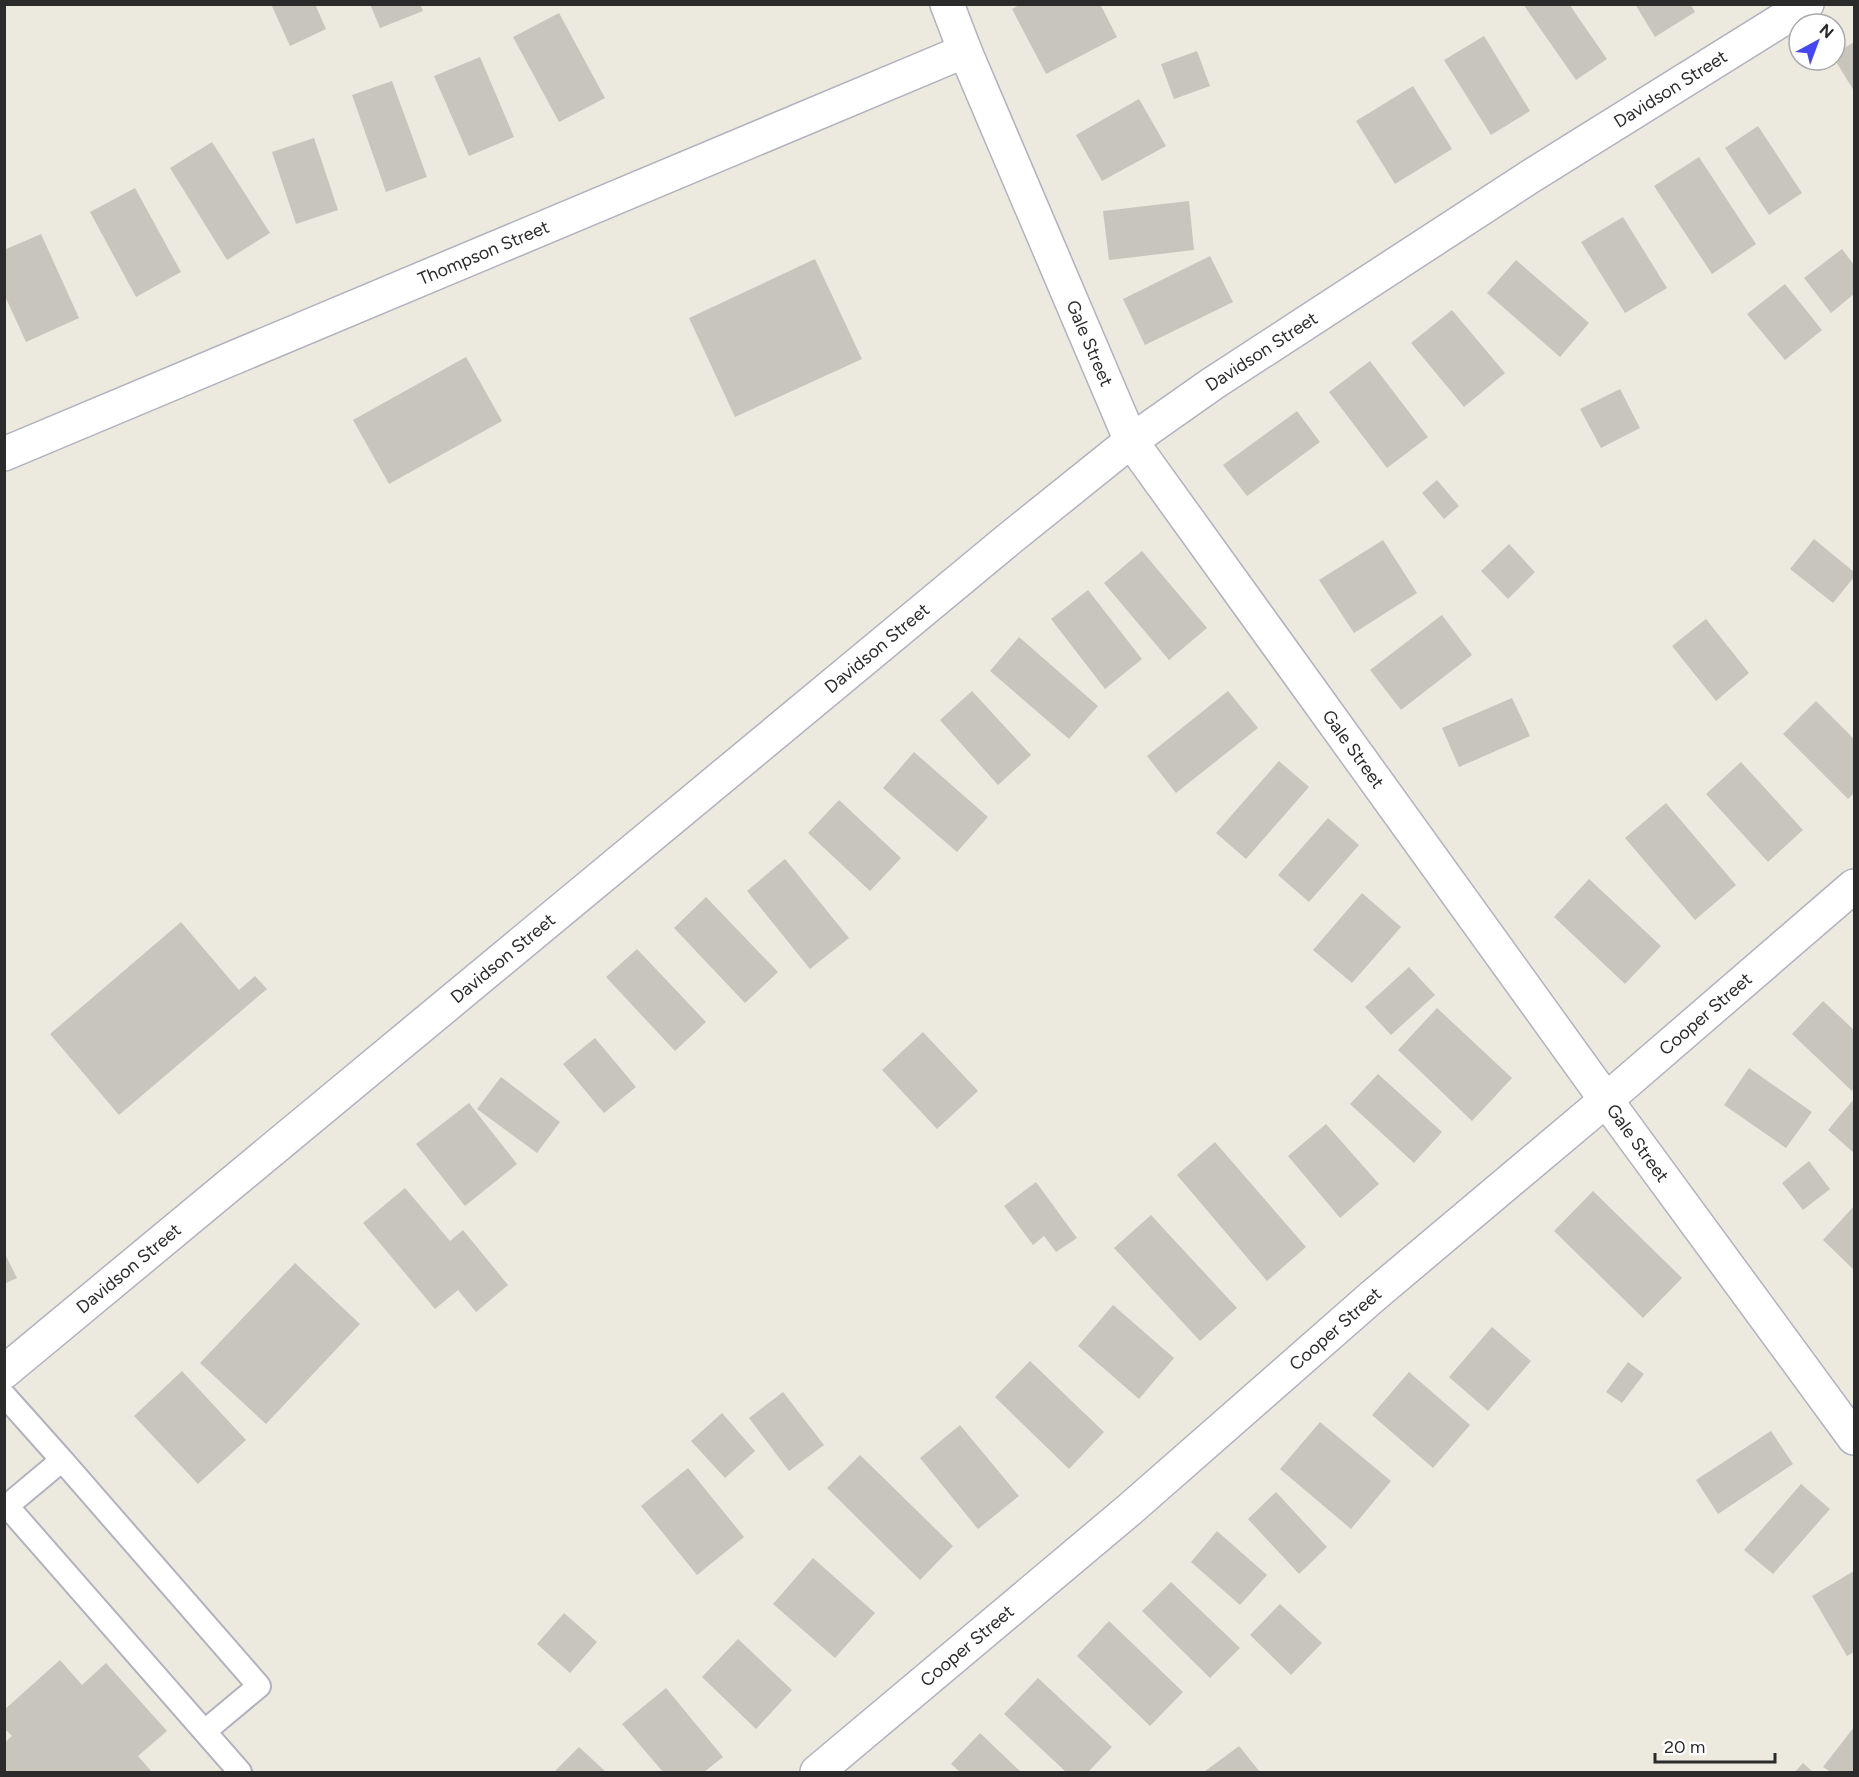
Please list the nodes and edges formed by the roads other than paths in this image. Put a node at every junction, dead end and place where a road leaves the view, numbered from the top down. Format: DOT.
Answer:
graph roads {
  1 [pos="947,4"];
  2 [pos="1807,4"];
  3 [pos="964,51"];
  4 [pos="1131,441"];
  5 [pos="4,454"];
  6 [pos="1854,886"];
  7 [pos="1606,1100"];
  8 [pos="4,1372"];
  9 [pos="4,1395"];
  10 [pos="1854,1438"];
  11 [pos="62,1460"];
  12 [pos="6,1504"];
  13 [pos="205,1731"];
  14 [pos="240,1773"];
  15 [pos="818,1773"];
  1 -- 3 [label="street, Gale Street"];
  2 -- 4 [label="street, Davidson Street"];
  3 -- 4 [label="street, Gale Street"];
  3 -- 5 [label="street, Thompson Street"];
  4 -- 7 [label="street, Gale Street"];
  4 -- 8 [label="street, Davidson Street"];
  6 -- 7 [label="street, Cooper Street"];
  7 -- 10 [label="street, Gale Street"];
  7 -- 15 [label="street, Cooper Street"];
  9 -- 11 [label="lane"];
  11 -- 12 [label="lane"];
  11 -- 13 [label="lane"];
  12 -- 13 [label="lane"];
  13 -- 14 [label="lane"];
}
